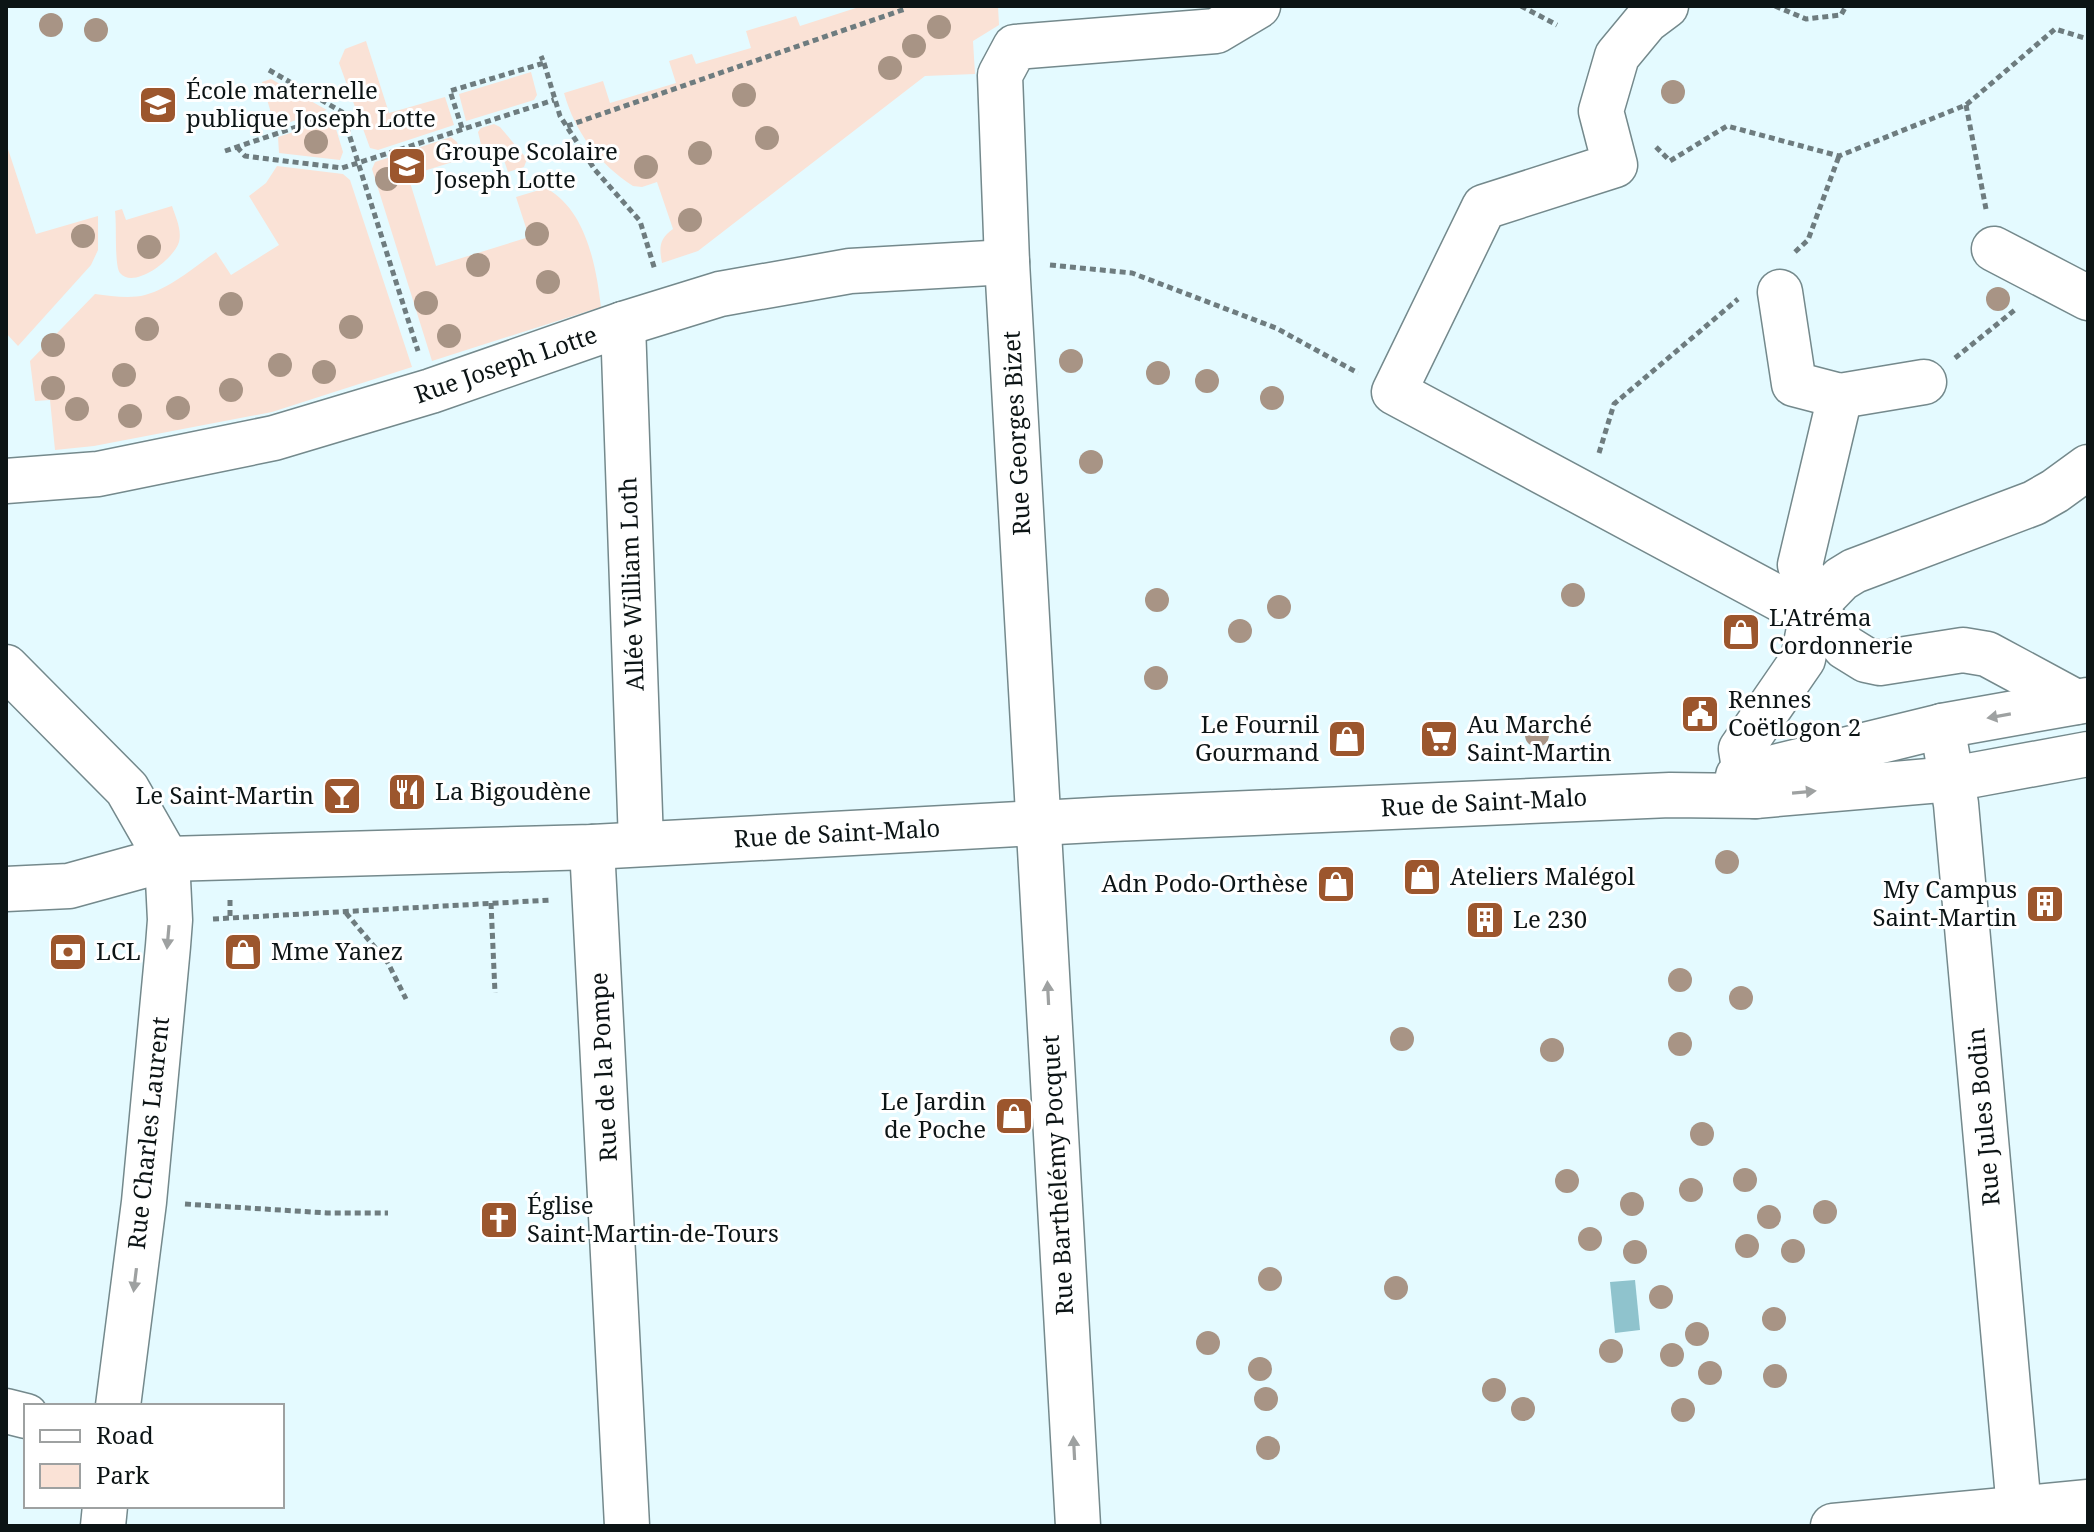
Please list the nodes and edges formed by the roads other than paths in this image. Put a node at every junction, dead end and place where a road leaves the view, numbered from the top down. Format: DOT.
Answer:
graph roads {
  1 [pos="1258,6"];
  2 [pos="1666,6"];
  3 [pos="1994,249"];
  4 [pos="1007,262"];
  5 [pos="2077,278"];
  6 [pos="1770,281"];
  7 [pos="623,324"];
  8 [pos="1924,382"];
  9 [pos="1840,396"];
  10 [pos="2088,467"];
  11 [pos="6,481"];
  12 [pos="1813,608"];
  13 [pos="6,667"];
  14 [pos="2082,701"];
  15 [pos="1942,726"];
  16 [pos="2088,754"];
  17 [pos="1952,779"];
  18 [pos="1750,785"];
  19 [pos="1039,824"];
  20 [pos="641,843"];
  21 [pos="592,847"];
  22 [pos="167,859"];
  23 [pos="6,889"];
  24 [pos="118,1404"];
  25 [pos="2088,1502"];
  26 [pos="2019,1509"];
  27 [pos="627,1526"];
  28 [pos="1078,1526"];
  29 [pos="1833,1526"];
  1 -- 4 [label="street, Rue Georges Bizet"];
  2 -- 12 [label="street"];
  3 -- 5 [label="street"];
  4 -- 7 [label="street, Rue Joseph Lotte"];
  4 -- 19 [label="street, Rue Georges Bizet"];
  6 -- 9 [label="street"];
  7 -- 11 [label="street, Rue Joseph Lotte"];
  7 -- 20 [label="street, Allée William Loth"];
  8 -- 9 [label="street"];
  9 -- 12 [label="street"];
  10 -- 12 [label="street"];
  12 -- 14 [label="street"];
  12 -- 18 [label="street"];
  13 -- 22 [label="street"];
  14 -- 15 [label="street, Rue de Saint-Malo, one-way"];
  15 -- 17 [label="street, Rue Jules Bodin"];
  15 -- 18 [label="street, Rue de Saint-Malo"];
  16 -- 17 [label="street, Rue de Saint-Malo"];
  18 -- 17 [label="street, Rue de Saint-Malo, one-way"];
  17 -- 26 [label="street, Rue Jules Bodin"];
  18 -- 19 [label="street, Rue de Saint-Malo"];
  19 -- 20 [label="street, Rue de Saint-Malo"];
  28 -- 19 [label="street, Rue Barthélémy Pocquet, one-way"];
  20 -- 21 [label="street, Rue de Saint-Malo"];
  21 -- 22 [label="street, Rue de Saint-Malo"];
  21 -- 27 [label="street, Rue de la Pompe"];
  22 -- 23 [label="street, Rue de Saint-Malo"];
  22 -- 24 [label="street, Rue Charles Laurent, one-way"];
  25 -- 26 [label="street"];
  26 -- 29 [label="street"];
}
